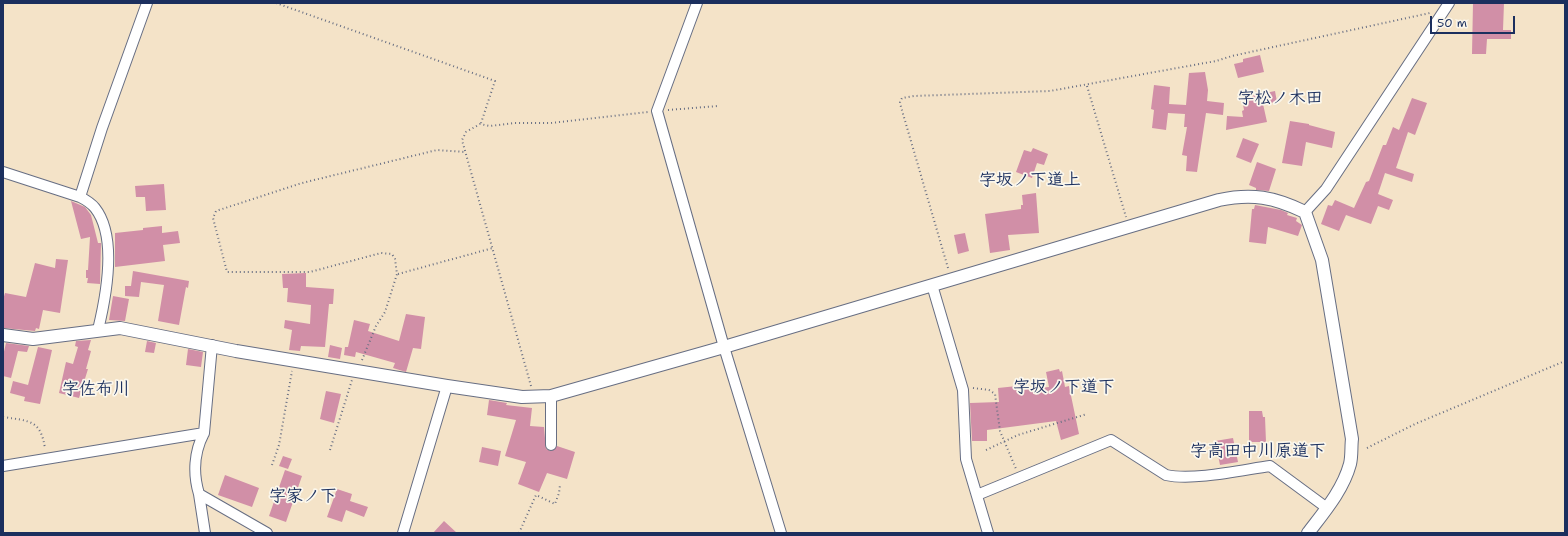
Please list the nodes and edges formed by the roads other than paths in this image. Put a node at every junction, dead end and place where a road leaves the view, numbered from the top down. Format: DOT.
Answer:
graph roads {
  1 [pos="147,3"];
  2 [pos="696,3"];
  3 [pos="1449,3"];
  4 [pos="3,172"];
  5 [pos="80,197"];
  6 [pos="1305,212"];
  7 [pos="932,285"];
  8 [pos="98,330"];
  9 [pos="3,335"];
  10 [pos="212,345"];
  11 [pos="724,347"];
  12 [pos="447,386"];
  13 [pos="551,396"];
  14 [pos="204,433"];
  15 [pos="551,445"];
  16 [pos="3,466"];
  17 [pos="199,494"];
  18 [pos="977,495"];
  19 [pos="1327,508"];
  20 [pos="205,533"];
  21 [pos="267,533"];
  22 [pos="403,533"];
  23 [pos="781,533"];
  24 [pos="988,533"];
  25 [pos="1308,533"];
  1 -- 5 [label="street"];
  2 -- 11 [label="street"];
  3 -- 6 [label="street"];
  4 -- 5 [label="street"];
  5 -- 8 [label="street"];
  6 -- 7 [label="street"];
  6 -- 19 [label="street"];
  7 -- 11 [label="street"];
  7 -- 18 [label="street"];
  8 -- 9 [label="street"];
  8 -- 10 [label="street"];
  10 -- 12 [label="street"];
  10 -- 14 [label="street"];
  11 -- 13 [label="street"];
  11 -- 23 [label="street"];
  12 -- 13 [label="street"];
  12 -- 22 [label="street"];
  13 -- 15 [label="street"];
  14 -- 16 [label="street"];
  14 -- 17 [label="street"];
  17 -- 20 [label="street"];
  17 -- 21 [label="street"];
  18 -- 19 [label="street"];
  18 -- 24 [label="street"];
  19 -- 25 [label="street"];
}
